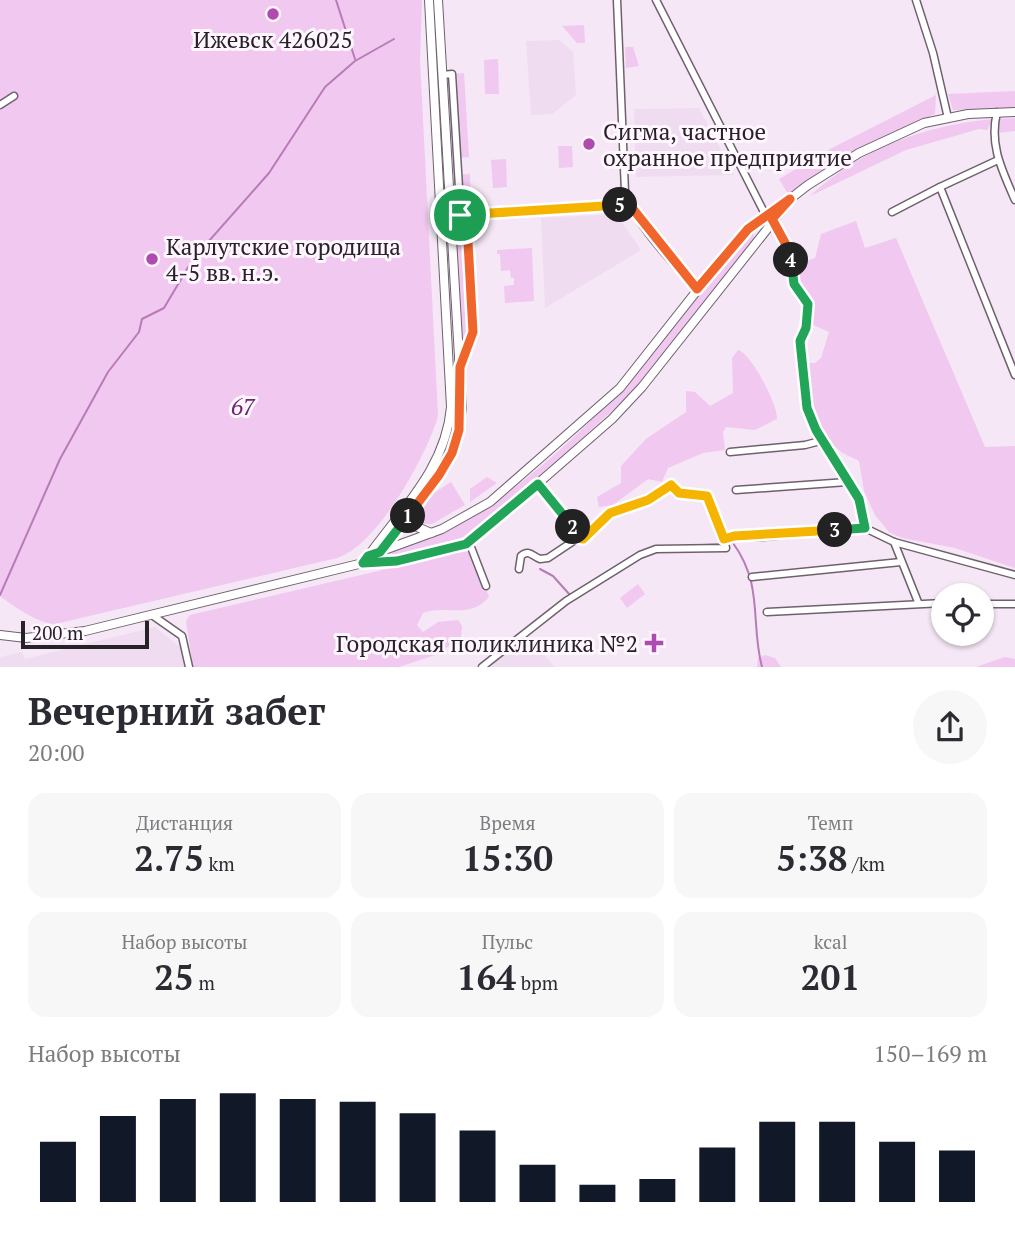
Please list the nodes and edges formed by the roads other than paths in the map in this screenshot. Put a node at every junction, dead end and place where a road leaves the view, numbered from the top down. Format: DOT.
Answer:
graph roads {
  1 [pos="429,0"];
  2 [pos="438,0"];
  3 [pos="617,0"];
  4 [pos="656,0"];
  5 [pos="916,0"];
  6 [pos="442,75"];
  7 [pos="14,96"];
  8 [pos="0,105"];
  9 [pos="997,112"];
  10 [pos="1015,112"];
  11 [pos="948,118"];
  12 [pos="998,160"];
  13 [pos="459,183"];
  14 [pos="448,184"];
  15 [pos="940,187"];
  16 [pos="1015,200"];
  17 [pos="629,204"];
  18 [pos="892,212"];
  19 [pos="460,215"];
  20 [pos="769,219"];
  21 [pos="748,229"];
  22 [pos="756,240"];
  23 [pos="697,289"];
  24 [pos="460,367"];
  25 [pos="1015,375"];
  26 [pos="824,440"];
  27 [pos="730,452"];
  28 [pos="847,482"];
  29 [pos="538,484"];
  30 [pos="736,490"];
  31 [pos="413,510"];
  32 [pos="865,528"];
  33 [pos="431,533"];
  34 [pos="578,538"];
  35 [pos="724,539"];
  36 [pos="384,541"];
  37 [pos="469,542"];
  38 [pos="894,542"];
  39 [pos="380,552"];
  40 [pos="367,561"];
  41 [pos="901,562"];
  42 [pos="519,569"];
  43 [pos="1015,575"];
  44 [pos="752,576"];
  45 [pos="486,586"];
  46 [pos="918,602"];
  47 [pos="931,603"];
  48 [pos="994,604"];
  49 [pos="1015,604"];
  50 [pos="767,612"];
  51 [pos="152,615"];
  52 [pos="0,635"];
  53 [pos="190,667"];
  54 [pos="482,667"];
  1 -- 36 [label="main road"];
  2 -- 6 [label="main road"];
  3 -- 17 [label="street"];
  4 -- 20 [label="street"];
  5 -- 11 [label="street"];
  6 -- 13 [label="street"];
  6 -- 14 [label="main road"];
  7 -- 8 [label="street"];
  9 -- 10 [label="main road"];
  9 -- 11 [label="main road"];
  9 -- 12 [label="street"];
  11 -- 20 [label="main road"];
  12 -- 15 [label="street"];
  12 -- 16 [label="street"];
  13 -- 14 [label="street"];
  13 -- 19 [label="street"];
  14 -- 24 [label="main road"];
  15 -- 18 [label="street"];
  15 -- 25 [label="street"];
  17 -- 19 [label="street"];
  17 -- 23 [label="street"];
  19 -- 24 [label="street"];
  20 -- 21 [label="main road"];
  20 -- 22 [label="main road"];
  20 -- 26 [label="street"];
  21 -- 22 [label="main road"];
  21 -- 23 [label="main road"];
  22 -- 29 [label="main road"];
  23 -- 33 [label="main road"];
  24 -- 31 [label="main road"];
  26 -- 27 [label="street"];
  26 -- 28 [label="street"];
  28 -- 30 [label="street"];
  28 -- 32 [label="street"];
  29 -- 34 [label="street"];
  29 -- 37 [label="main road"];
  31 -- 33 [label="main road"];
  31 -- 36 [label="main road"];
  32 -- 35 [label="street"];
  32 -- 38 [label="street"];
  33 -- 39 [label="main road"];
  34 -- 35 [label="street"];
  34 -- 42 [label="street"];
  35 -- 54 [label="street"];
  36 -- 39 [label="main road"];
  36 -- 40 [label="main road"];
  37 -- 40 [label="main road"];
  37 -- 45 [label="street"];
  38 -- 41 [label="street"];
  38 -- 43 [label="street"];
  39 -- 40 [label="main road"];
  40 -- 51 [label="main road"];
  41 -- 44 [label="street"];
  41 -- 46 [label="street"];
  46 -- 47 [label="street"];
  46 -- 50 [label="street"];
  48 -- 49 [label="street"];
  51 -- 52 [label="main road"];
  51 -- 53 [label="street"];
}
